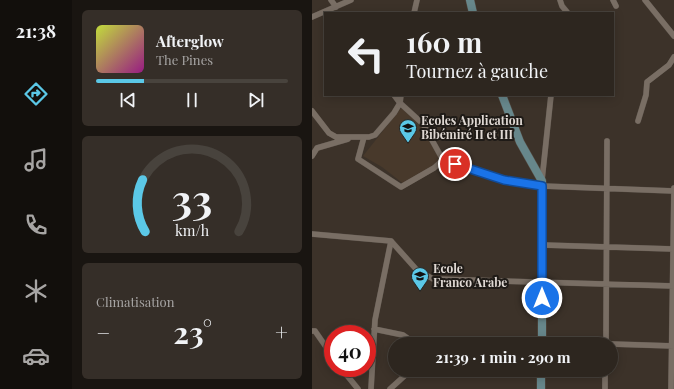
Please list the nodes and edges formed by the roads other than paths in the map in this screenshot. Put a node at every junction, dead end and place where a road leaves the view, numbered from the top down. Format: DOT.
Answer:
graph roads {
  1 [pos="331,0"];
  2 [pos="351,0"];
  3 [pos="417,0"];
  4 [pos="470,0"];
  5 [pos="560,0"];
  6 [pos="613,0"];
  7 [pos="645,0"];
  8 [pos="616,6"];
  9 [pos="334,10"];
  10 [pos="414,12"];
  11 [pos="473,12"];
  12 [pos="567,12"];
  13 [pos="324,13"];
  14 [pos="312,17"];
  15 [pos="674,36"];
  16 [pos="674,57"];
  17 [pos="395,96"];
  18 [pos="401,96"];
  19 [pos="502,96"];
  20 [pos="551,96"];
  21 [pos="400,103"];
  22 [pos="312,112"];
  23 [pos="638,121"];
  24 [pos="356,136"];
  25 [pos="364,137"];
  26 [pos="607,141"];
  27 [pos="312,156"];
  28 [pos="442,160"];
  29 [pos="542,183"];
  30 [pos="605,189"];
  31 [pos="674,190"];
  32 [pos="312,234"];
  33 [pos="391,241"];
  34 [pos="542,245"];
  35 [pos="606,246"];
  36 [pos="672,249"];
  37 [pos="543,283"];
  38 [pos="607,283"];
  39 [pos="674,286"];
  40 [pos="375,325"];
  41 [pos="376,329"];
  42 [pos="312,331"];
  43 [pos="406,337"];
  44 [pos="542,337"];
  45 [pos="606,337"];
  46 [pos="324,344"];
  47 [pos="618,344"];
  48 [pos="673,346"];
  49 [pos="348,377"];
  50 [pos="372,377"];
  51 [pos="403,377"];
  52 [pos="541,377"];
  53 [pos="605,377"];
  54 [pos="358,389"];
  55 [pos="371,389"];
  56 [pos="390,389"];
  57 [pos="541,389"];
  58 [pos="605,389"];
  59 [pos="671,389"];
  1 -- 9 [label="street"];
  2 -- 9 [label="street"];
  3 -- 10 [label="street"];
  4 -- 11 [label="street"];
  5 -- 12 [label="street"];
  6 -- 8 [label="street"];
  7 -- 15 [label="street"];
  13 -- 14 [label="street"];
  16 -- 23 [label="street"];
  17 -- 21 [label="street"];
  18 -- 21 [label="street"];
  19 -- 29 [label="street"];
  20 -- 29 [label="street"];
  21 -- 25 [label="street"];
  21 -- 28 [label="street"];
  22 -- 24 [label="street"];
  24 -- 25 [label="street"];
  24 -- 27 [label="street"];
  25 -- 28 [label="street"];
  26 -- 30 [label="street"];
  28 -- 29 [label="street"];
  29 -- 30 [label="street"];
  29 -- 34 [label="street"];
  30 -- 31 [label="street"];
  30 -- 35 [label="street"];
  31 -- 36 [label="street"];
  32 -- 33 [label="street"];
  33 -- 37 [label="street"];
  33 -- 40 [label="street"];
  34 -- 35 [label="street"];
  34 -- 37 [label="street"];
  35 -- 36 [label="street"];
  35 -- 38 [label="street"];
  36 -- 39 [label="street"];
  37 -- 38 [label="street"];
  37 -- 44 [label="street"];
  38 -- 39 [label="street"];
  38 -- 45 [label="street"];
  39 -- 48 [label="street"];
  41 -- 43 [label="street"];
  42 -- 46 [label="street"];
  47 -- 48 [label="street"];
  48 -- 59 [label="street"];
  49 -- 54 [label="street"];
  50 -- 55 [label="street"];
  51 -- 56 [label="street"];
  52 -- 57 [label="street"];
  53 -- 58 [label="street"];
}
